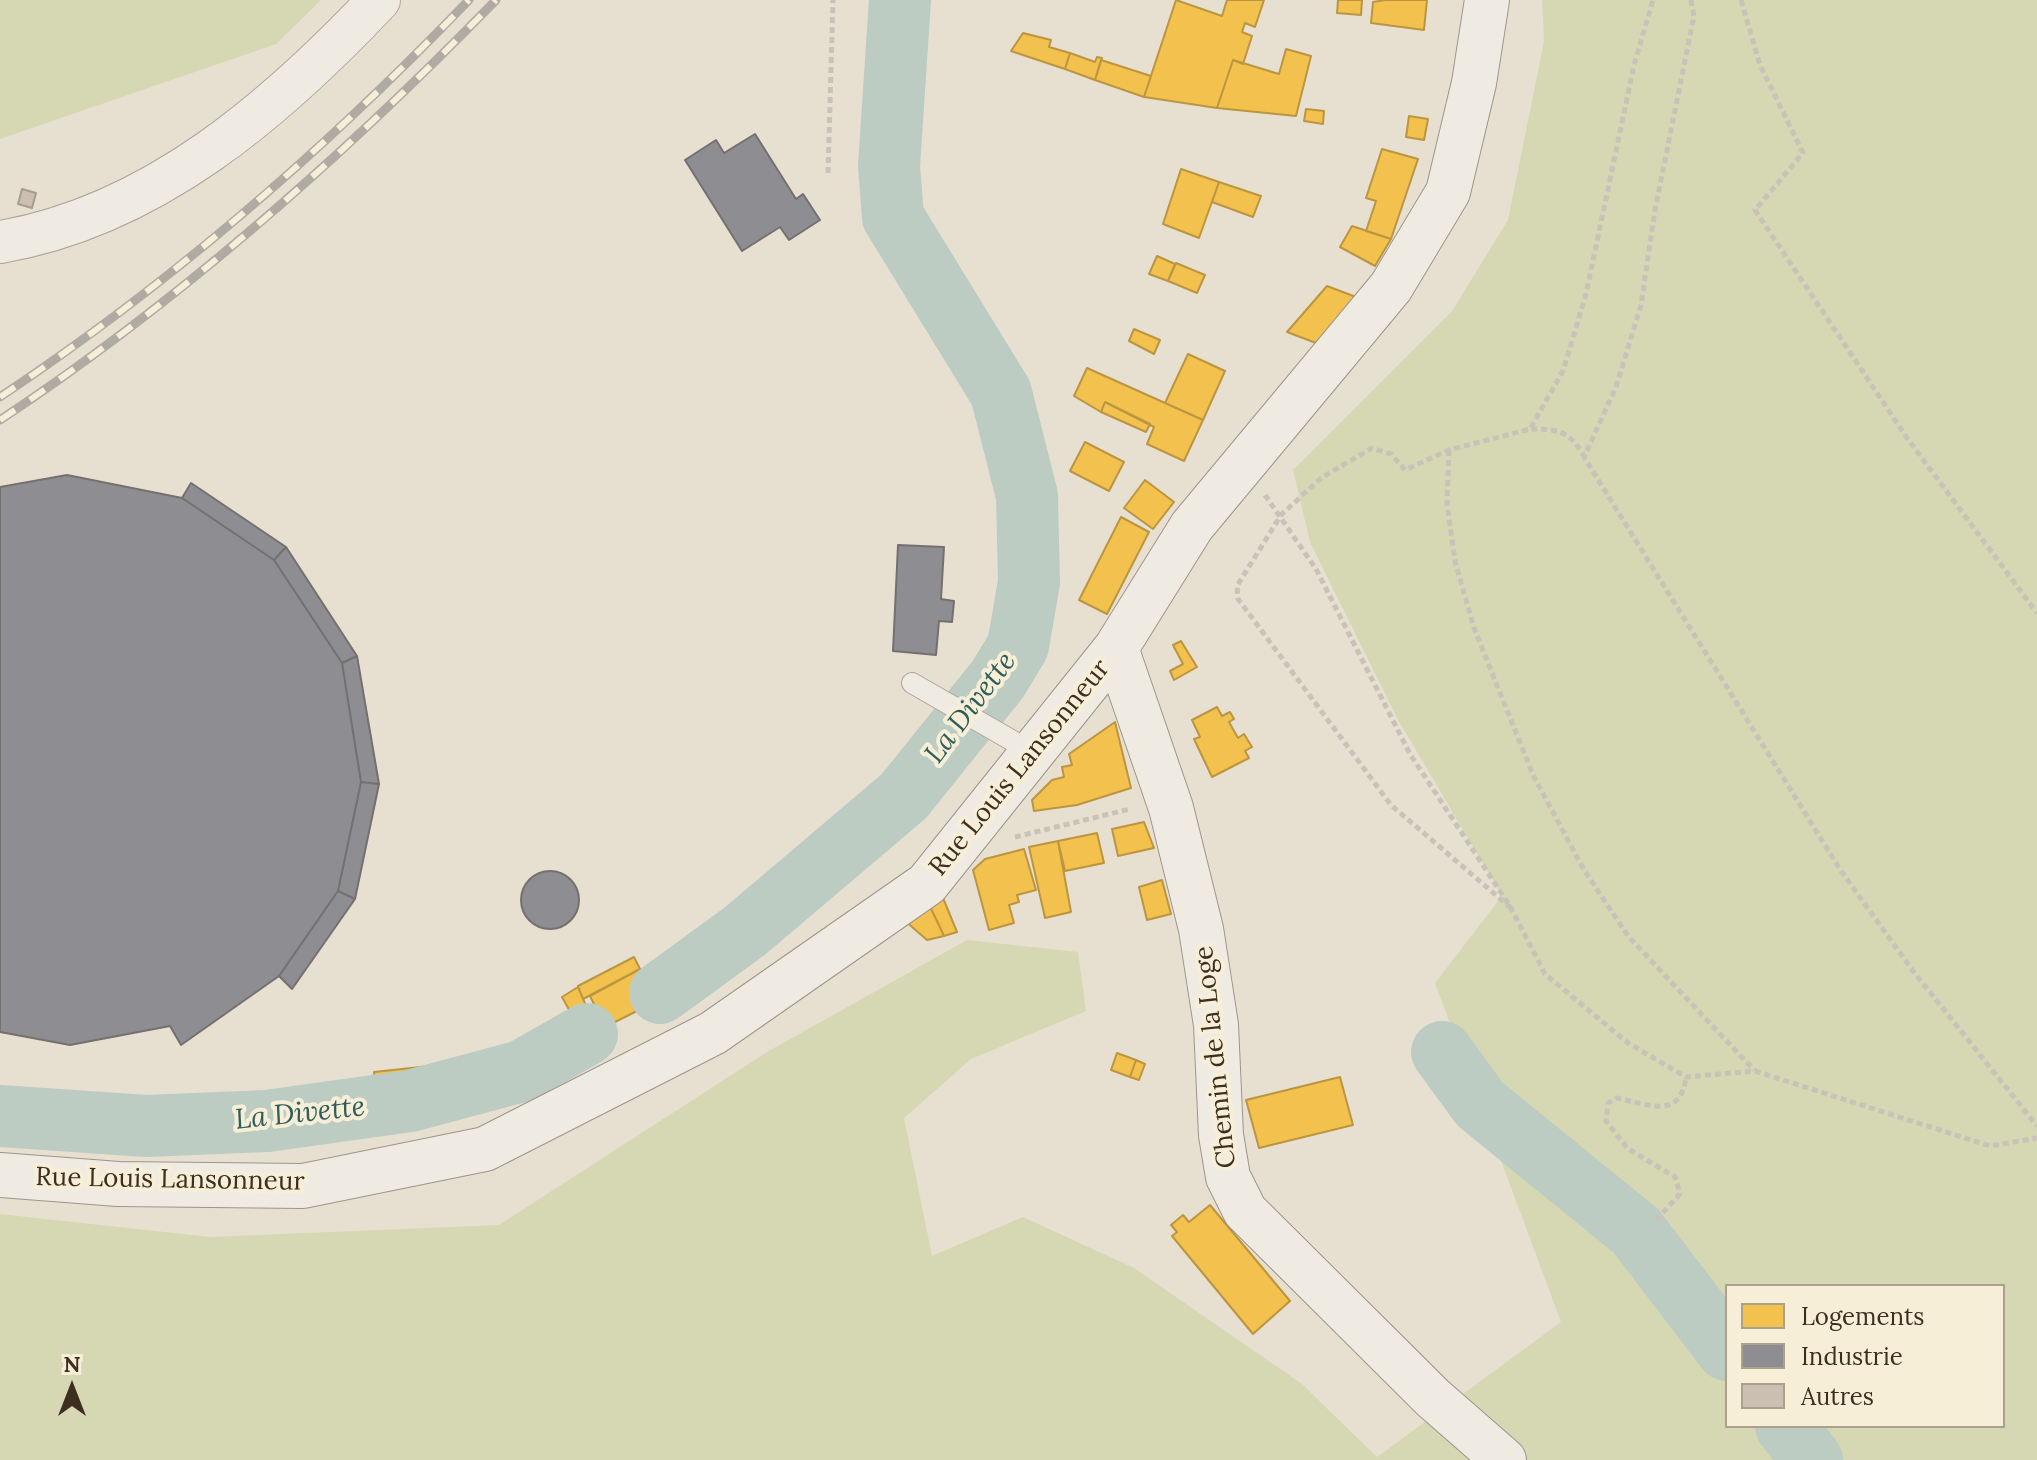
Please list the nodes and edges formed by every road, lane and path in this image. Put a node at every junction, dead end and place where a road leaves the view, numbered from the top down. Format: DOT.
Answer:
graph roads {
  1 [pos="379,0"];
  2 [pos="833,0"];
  3 [pos="1487,0"];
  4 [pos="1653,0"];
  5 [pos="1691,0"];
  6 [pos="1741,0"];
  7 [pos="828,173"];
  8 [pos="8,241"];
  9 [pos="1530,429"];
  10 [pos="1449,450"];
  11 [pos="1584,457"];
  12 [pos="1281,515"];
  13 [pos="2037,613"];
  14 [pos="1116,648"];
  15 [pos="912,683"];
  16 [pos="1032,752"];
  17 [pos="1168,799"];
  18 [pos="1014,838"];
  19 [pos="1511,908"];
  20 [pos="1755,1071"];
  21 [pos="1686,1077"];
  22 [pos="2037,1126"];
  23 [pos="2037,1138"];
  24 [pos="0,1175"];
  25 [pos="1656,1220"];
  26 [pos="1504,1460"];
  1 -- 8 [label="street"];
  2 -- 7 [label="path"];
  3 -- 14 [label="main road, Rue Louis Lansonneur"];
  4 -- 9 [label="path"];
  5 -- 11 [label="path"];
  6 -- 13 [label="path"];
  9 -- 10 [label="path"];
  9 -- 11 [label="path"];
  10 -- 12 [label="path"];
  10 -- 20 [label="path"];
  11 -- 22 [label="path"];
  12 -- 19 [label="path"];
  12 -- 19 [label="path"];
  14 -- 16 [label="main road, Rue Louis Lansonneur"];
  14 -- 17 [label="main road, Chemin de la Loge"];
  15 -- 16 [label="lane"];
  16 -- 24 [label="main road, Rue Louis Lansonneur"];
  17 -- 18 [label="path"];
  17 -- 26 [label="main road, Chemin de la Loge"];
  19 -- 21 [label="path"];
  20 -- 21 [label="path"];
  20 -- 23 [label="path"];
  21 -- 25 [label="path"];
}
